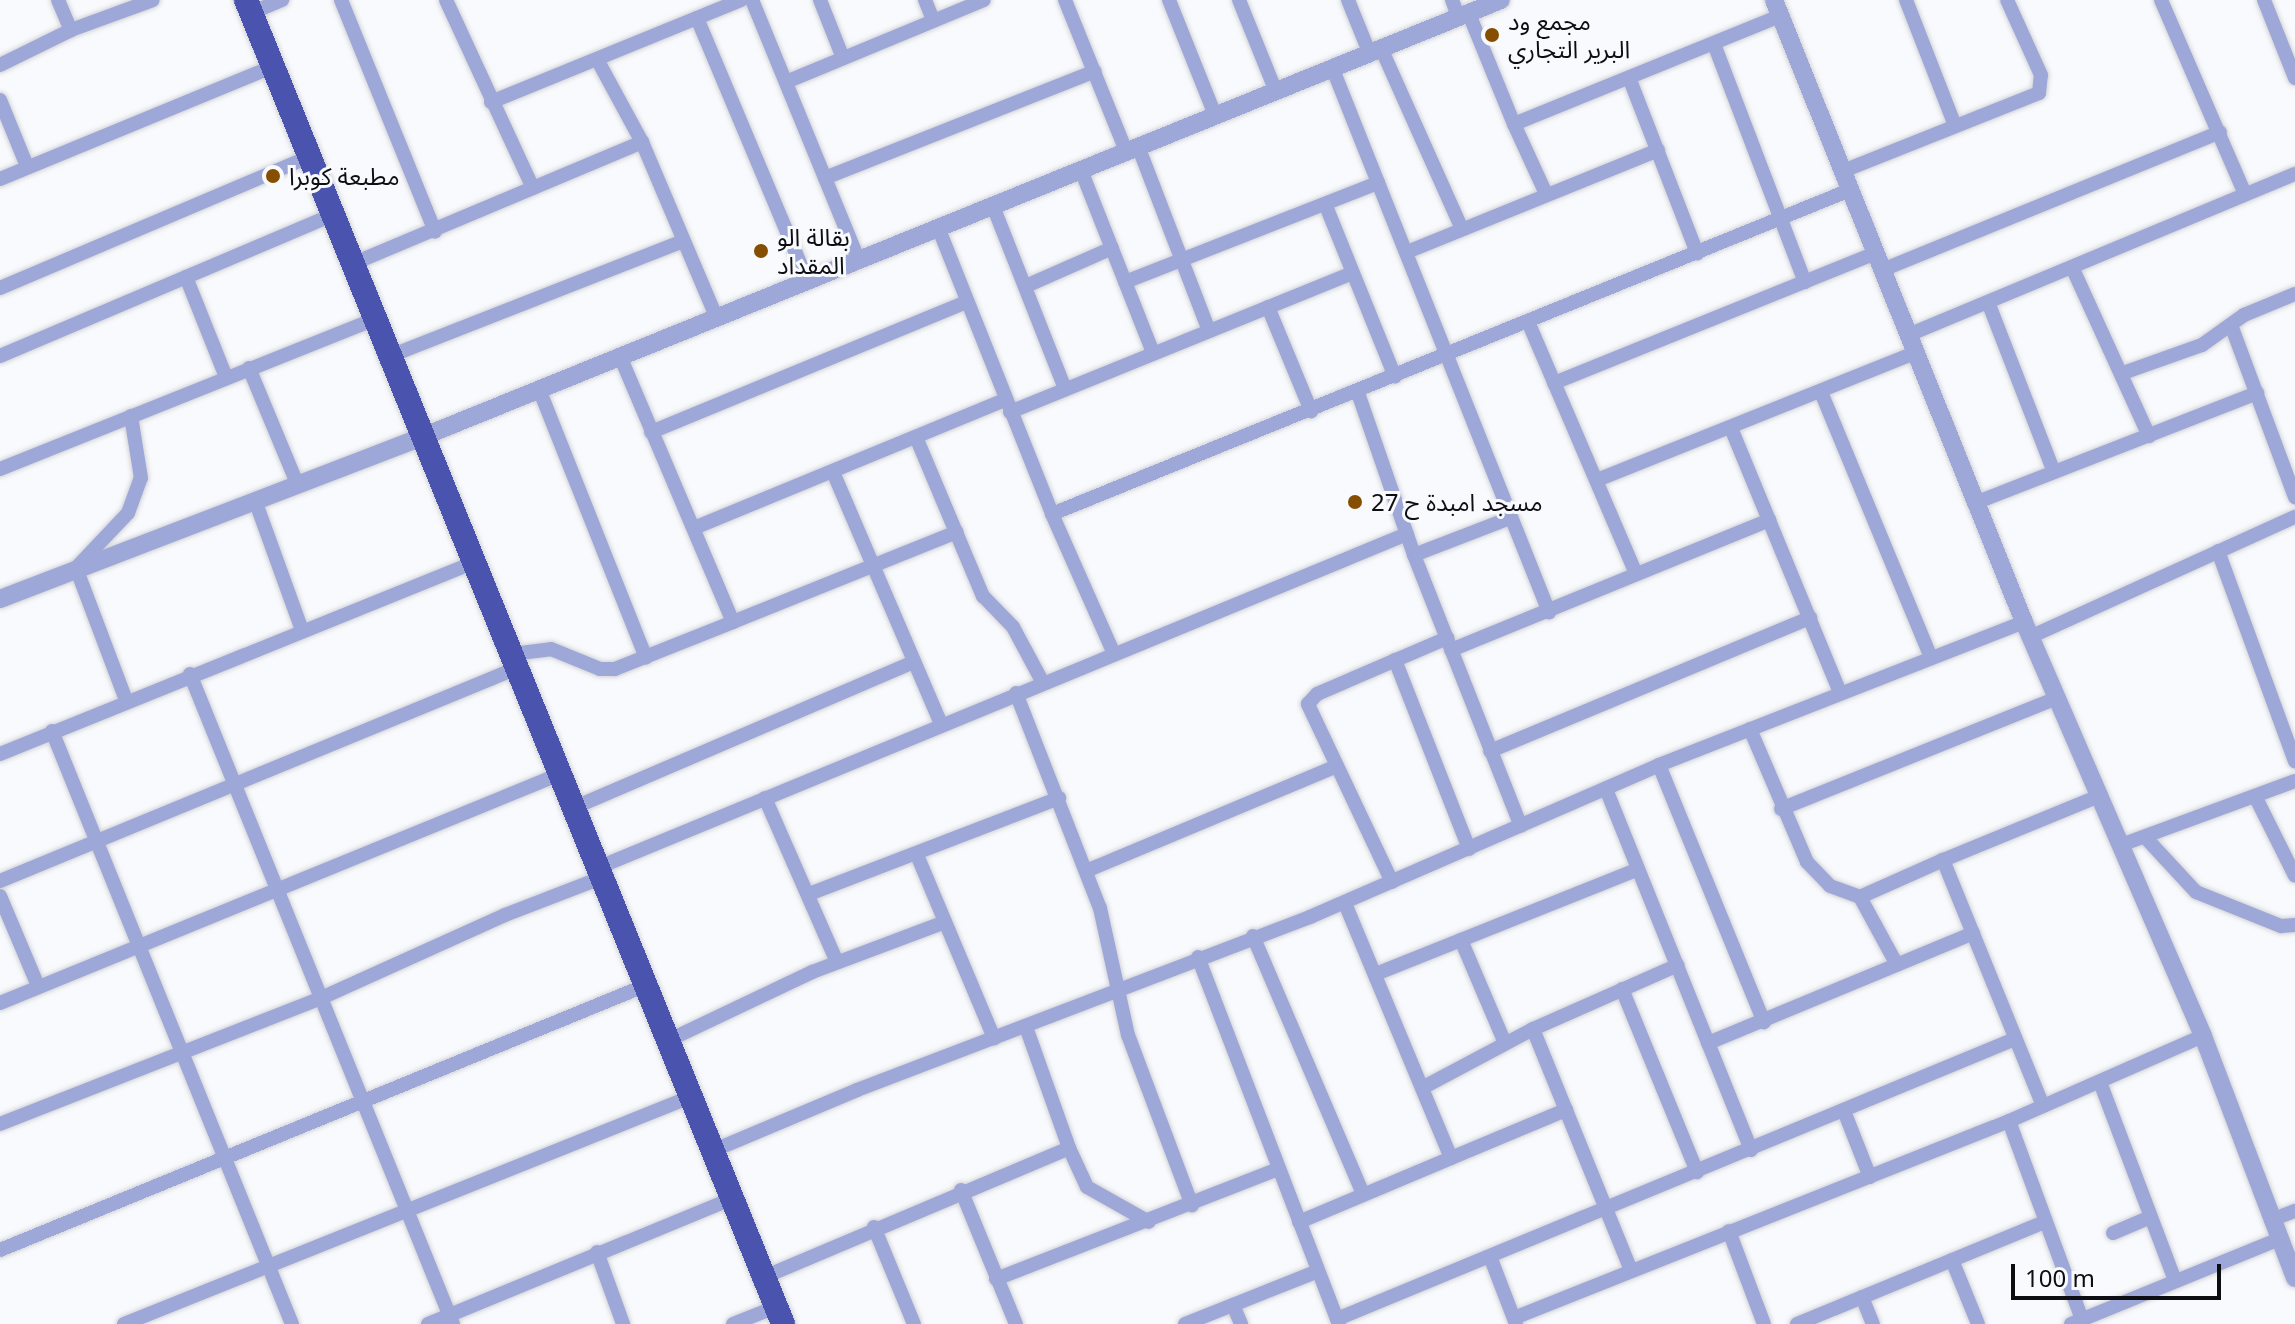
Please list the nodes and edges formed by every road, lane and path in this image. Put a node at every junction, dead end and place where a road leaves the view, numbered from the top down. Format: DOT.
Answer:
graph roads {
  1 [pos="58,0"];
  2 [pos="153,0"];
  3 [pos="282,0"];
  4 [pos="341,0"];
  5 [pos="741,0"];
  6 [pos="752,0"];
  7 [pos="820,0"];
  8 [pos="925,0"];
  9 [pos="984,0"];
  10 [pos="1065,0"];
  11 [pos="1169,0"];
  12 [pos="1239,0"];
  13 [pos="1348,0"];
  14 [pos="1452,0"];
  15 [pos="1501,0"];
  16 [pos="1906,0"];
  17 [pos="2007,0"];
  18 [pos="2161,0"];
  19 [pos="2264,0"];
  20 [pos="451,2"];
  21 [pos="249,7"];
  22 [pos="1777,8"];
  23 [pos="1464,16"];
  24 [pos="697,18"];
  25 [pos="933,20"];
  26 [pos="71,30"];
  27 [pos="1714,44"];
  28 [pos="1375,50"];
  29 [pos="843,58"];
  30 [pos="598,61"];
  31 [pos="0,65"];
  32 [pos="272,67"];
  33 [pos="1332,67"];
  34 [pos="1095,71"];
  35 [pos="2295,78"];
  36 [pos="1630,80"];
  37 [pos="786,82"];
  38 [pos="1275,89"];
  39 [pos="0,100"];
  40 [pos="491,102"];
  41 [pos="1215,115"];
  42 [pos="1514,124"];
  43 [pos="1955,126"];
  44 [pos="2220,132"];
  45 [pos="642,142"];
  46 [pos="1132,149"];
  47 [pos="1658,150"];
  48 [pos="308,157"];
  49 [pos="27,166"];
  50 [pos="1081,170"];
  51 [pos="1843,171"];
  52 [pos="2295,174"];
  53 [pos="825,178"];
  54 [pos="0,179"];
  55 [pos="1378,183"];
  56 [pos="533,188"];
  57 [pos="1850,190"];
  58 [pos="1546,194"];
  59 [pos="2245,194"];
  60 [pos="993,206"];
  61 [pos="1326,206"];
  62 [pos="332,215"];
  63 [pos="1782,218"];
  64 [pos="938,227"];
  65 [pos="1462,229"];
  66 [pos="435,232"];
  67 [pos="683,241"];
  68 [pos="1112,248"];
  69 [pos="1407,252"];
  70 [pos="1697,253"];
  71 [pos="858,259"];
  72 [pos="1182,261"];
  73 [pos="1879,262"];
  74 [pos="352,264"];
  75 [pos="2072,267"];
  76 [pos="1352,273"];
  77 [pos="186,277"];
  78 [pos="807,280"];
  79 [pos="1125,282"];
  80 [pos="1805,282"];
  81 [pos="1026,286"];
  82 [pos="0,288"];
  83 [pos="2295,294"];
  84 [pos="967,302"];
  85 [pos="1988,302"];
  86 [pos="1268,307"];
  87 [pos="716,316"];
  88 [pos="375,319"];
  89 [pos="1529,324"];
  90 [pos="2231,325"];
  91 [pos="1209,331"];
  92 [pos="1911,344"];
  93 [pos="1153,353"];
  94 [pos="0,356"];
  95 [pos="390,356"];
  96 [pos="620,356"];
  97 [pos="1446,357"];
  98 [pos="249,368"];
  99 [pos="2123,373"];
  100 [pos="226,377"];
  101 [pos="1395,377"];
  102 [pos="1554,383"];
  103 [pos="539,389"];
  104 [pos="1065,389"];
  105 [pos="1821,392"];
  106 [pos="1358,393"];
  107 [pos="2257,393"];
  108 [pos="1008,406"];
  109 [pos="1311,411"];
  110 [pos="131,416"];
  111 [pos="1731,428"];
  112 [pos="651,432"];
  113 [pos="2149,436"];
  114 [pos="422,437"];
  115 [pos="916,437"];
  116 [pos="0,469"];
  117 [pos="833,472"];
  118 [pos="2054,472"];
  119 [pos="1597,480"];
  120 [pos="298,486"];
  121 [pos="2295,497"];
  122 [pos="256,503"];
  123 [pos="1975,503"];
  124 [pos="1052,514"];
  125 [pos="2295,517"];
  126 [pos="1510,518"];
  127 [pos="1769,520"];
  128 [pos="694,528"];
  129 [pos="957,532"];
  130 [pos="1407,534"];
  131 [pos="2218,551"];
  132 [pos="1414,555"];
  133 [pos="475,562"];
  134 [pos="874,567"];
  135 [pos="76,568"];
  136 [pos="1636,574"];
  137 [pos="0,599"];
  138 [pos="1549,612"];
  139 [pos="1810,618"];
  140 [pos="733,622"];
  141 [pos="302,630"];
  142 [pos="2027,630"];
  143 [pos="1449,644"];
  144 [pos="1114,654"];
  145 [pos="646,658"];
  146 [pos="1931,658"];
  147 [pos="1395,660"];
  148 [pos="514,661"];
  149 [pos="914,662"];
  150 [pos="190,674"];
  151 [pos="1043,683"];
  152 [pos="1016,693"];
  153 [pos="1840,693"];
  154 [pos="2057,698"];
  155 [pos="126,700"];
  156 [pos="941,724"];
  157 [pos="1750,729"];
  158 [pos="52,731"];
  159 [pos="1490,751"];
  160 [pos="0,754"];
  161 [pos="2295,761"];
  162 [pos="1659,765"];
  163 [pos="1337,766"];
  164 [pos="560,774"];
  165 [pos="2295,781"];
  166 [pos="237,788"];
  167 [pos="1606,789"];
  168 [pos="2099,796"];
  169 [pos="2255,796"];
  170 [pos="765,798"];
  171 [pos="1059,798"];
  172 [pos="573,808"];
  173 [pos="1781,809"];
  174 [pos="1521,826"];
  175 [pos="2145,837"];
  176 [pos="96,843"];
  177 [pos="2121,845"];
  178 [pos="1469,849"];
  179 [pos="917,855"];
  180 [pos="1943,860"];
  181 [pos="1638,869"];
  182 [pos="1086,871"];
  183 [pos="599,873"];
  184 [pos="2295,876"];
  185 [pos="0,881"];
  186 [pos="1392,882"];
  187 [pos="276,890"];
  188 [pos="809,894"];
  189 [pos="0,896"];
  190 [pos="1860,897"];
  191 [pos="1345,903"];
  192 [pos="945,922"];
  193 [pos="2295,925"];
  194 [pos="1973,933"];
  195 [pos="1253,936"];
  196 [pos="1461,940"];
  197 [pos="139,947"];
  198 [pos="1198,957"];
  199 [pos="837,962"];
  200 [pos="1678,965"];
  201 [pos="1897,965"];
  202 [pos="1376,974"];
  203 [pos="38,986"];
  204 [pos="644,986"];
  205 [pos="1622,989"];
  206 [pos="1115,993"];
  207 [pos="319,999"];
  208 [pos="0,1003"];
  209 [pos="1764,1022"];
  210 [pos="1026,1027"];
  211 [pos="1533,1029"];
  212 [pos="2203,1036"];
  213 [pos="994,1038"];
  214 [pos="2015,1039"];
  215 [pos="667,1041"];
  216 [pos="1505,1043"];
  217 [pos="1708,1043"];
  218 [pos="181,1052"];
  219 [pos="2100,1082"];
  220 [pos="1422,1088"];
  221 [pos="690,1097"];
  222 [pos="361,1105"];
  223 [pos="2043,1106"];
  224 [pos="1566,1110"];
  225 [pos="1844,1111"];
  226 [pos="2009,1121"];
  227 [pos="0,1124"];
  228 [pos="1069,1148"];
  229 [pos="1751,1150"];
  230 [pos="712,1151"];
  231 [pos="1451,1158"];
  232 [pos="225,1160"];
  233 [pos="1278,1169"];
  234 [pos="1697,1172"];
  235 [pos="1870,1177"];
  236 [pos="961,1190"];
  237 [pos="1363,1194"];
  238 [pos="732,1199"];
  239 [pos="1192,1205"];
  240 [pos="1606,1210"];
  241 [pos="2295,1211"];
  242 [pos="406,1213"];
  243 [pos="2149,1218"];
  244 [pos="2271,1220"];
  245 [pos="1149,1222"];
  246 [pos="1299,1222"];
  247 [pos="2044,1222"];
  248 [pos="874,1227"];
  249 [pos="1729,1231"];
  250 [pos="2113,1233"];
  251 [pos="2279,1239"];
  252 [pos="0,1250"];
  253 [pos="597,1252"];
  254 [pos="1491,1259"];
  255 [pos="1952,1260"];
  256 [pos="268,1266"];
  257 [pos="1631,1270"];
  258 [pos="1318,1271"];
  259 [pos="764,1277"];
  260 [pos="2295,1278"];
  261 [pos="996,1279"];
  262 [pos="2175,1281"];
  263 [pos="1862,1297"];
  264 [pos="1233,1305"];
  265 [pos="779,1316"];
  266 [pos="451,1320"];
  267 [pos="1338,1321"];
  268 [pos="1515,1321"];
  269 [pos="2076,1322"];
  270 [pos="124,1324"];
  271 [pos="292,1324"];
  272 [pos="428,1324"];
  273 [pos="623,1324"];
  274 [pos="733,1324"];
  275 [pos="914,1324"];
  276 [pos="1016,1324"];
  277 [pos="1185,1324"];
  278 [pos="1241,1324"];
  279 [pos="1764,1324"];
  280 [pos="1797,1324"];
  281 [pos="1873,1324"];
  282 [pos="1978,1324"];
  1 -- 26 [label="street"];
  2 -- 26 [label="street"];
  3 -- 21 [label="street"];
  4 -- 66 [label="street"];
  5 -- 24 [label="street"];
  6 -- 37 [label="street"];
  7 -- 29 [label="street"];
  8 -- 25 [label="street"];
  9 -- 25 [label="street"];
  10 -- 34 [label="street"];
  11 -- 41 [label="street"];
  12 -- 38 [label="street"];
  13 -- 28 [label="street"];
  14 -- 23 [label="street"];
  15 -- 23 [label="street"];
  16 -- 43 [label="street"];
  17 -- 43 [label="street"];
  18 -- 44 [label="street"];
  19 -- 35 [label="street"];
  20 -- 40 [label="street"];
  21 -- 32 [label="highway"];
  22 -- 27 [label="street"];
  22 -- 51 [label="street"];
  23 -- 28 [label="street"];
  23 -- 42 [label="street"];
  24 -- 30 [label="street"];
  24 -- 78 [label="street"];
  25 -- 29 [label="street"];
  26 -- 31 [label="street"];
  27 -- 36 [label="street"];
  27 -- 63 [label="street"];
  28 -- 33 [label="street"];
  28 -- 65 [label="street"];
  29 -- 37 [label="street"];
  30 -- 40 [label="street"];
  30 -- 45 [label="street"];
  32 -- 48 [label="highway"];
  32 -- 49 [label="street"];
  33 -- 38 [label="street"];
  33 -- 55 [label="street"];
  34 -- 46 [label="street"];
  34 -- 53 [label="street"];
  36 -- 42 [label="street"];
  36 -- 47 [label="street"];
  37 -- 53 [label="street"];
  38 -- 41 [label="street"];
  39 -- 49 [label="street"];
  40 -- 56 [label="street"];
  41 -- 46 [label="street"];
  42 -- 58 [label="street"];
  43 -- 51 [label="street"];
  44 -- 59 [label="street"];
  44 -- 73 [label="street"];
  45 -- 56 [label="street"];
  45 -- 67 [label="street"];
  46 -- 50 [label="street"];
  46 -- 72 [label="street"];
  47 -- 58 [label="street"];
  47 -- 70 [label="street"];
  48 -- 62 [label="highway"];
  48 -- 82 [label="street"];
  49 -- 54 [label="street"];
  50 -- 60 [label="street"];
  50 -- 68 [label="street"];
  51 -- 57 [label="street"];
  52 -- 59 [label="street"];
  53 -- 71 [label="street"];
  55 -- 61 [label="street"];
  55 -- 69 [label="street"];
  56 -- 66 [label="street"];
  57 -- 63 [label="street"];
  57 -- 73 [label="street"];
  58 -- 65 [label="street"];
  59 -- 75 [label="street"];
  60 -- 64 [label="street"];
  60 -- 81 [label="street"];
  61 -- 72 [label="street"];
  61 -- 76 [label="street"];
  62 -- 74 [label="highway"];
  62 -- 77 [label="street"];
  63 -- 70 [label="street"];
  63 -- 80 [label="street"];
  64 -- 71 [label="street"];
  64 -- 84 [label="street"];
  65 -- 69 [label="street"];
  66 -- 74 [label="street"];
  67 -- 87 [label="street"];
  67 -- 95 [label="street"];
  68 -- 79 [label="street"];
  68 -- 81 [label="street"];
  69 -- 97 [label="street"];
  70 -- 89 [label="street"];
  71 -- 78 [label="street"];
  72 -- 79 [label="street"];
  72 -- 91 [label="street"];
  73 -- 80 [label="street"];
  73 -- 92 [label="street"];
  74 -- 88 [label="highway"];
  75 -- 85 [label="street"];
  75 -- 99 [label="street"];
  76 -- 86 [label="street"];
  76 -- 101 [label="street"];
  77 -- 94 [label="street"];
  77 -- 100 [label="street"];
  78 -- 87 [label="street"];
  79 -- 93 [label="street"];
  80 -- 102 [label="street"];
  81 -- 104 [label="street"];
  83 -- 90 [label="street"];
  84 -- 108 [label="street"];
  84 -- 112 [label="street"];
  85 -- 92 [label="street"];
  85 -- 118 [label="street"];
  86 -- 91 [label="street"];
  86 -- 109 [label="street"];
  87 -- 96 [label="street"];
  88 -- 95 [label="highway"];
  88 -- 98 [label="street"];
  89 -- 97 [label="street"];
  89 -- 102 [label="street"];
  90 -- 99 [label="street"];
  90 -- 107 [label="street"];
  91 -- 93 [label="street"];
  92 -- 105 [label="street"];
  92 -- 123 [label="street"];
  93 -- 104 [label="street"];
  95 -- 114 [label="highway"];
  96 -- 103 [label="street"];
  96 -- 112 [label="street"];
  97 -- 101 [label="street"];
  97 -- 126 [label="street"];
  98 -- 100 [label="street"];
  98 -- 120 [label="street"];
  99 -- 113 [label="street"];
  100 -- 110 [label="street"];
  101 -- 106 [label="street"];
  102 -- 119 [label="street"];
  103 -- 114 [label="street"];
  103 -- 145 [label="street"];
  104 -- 108 [label="street"];
  105 -- 111 [label="street"];
  105 -- 146 [label="street"];
  106 -- 109 [label="street"];
  106 -- 130 [label="street"];
  107 -- 113 [label="street"];
  107 -- 121 [label="street"];
  108 -- 115 [label="street"];
  108 -- 124 [label="street"];
  109 -- 124 [label="street"];
  110 -- 116 [label="street"];
  110 -- 135 [label="street"];
  111 -- 119 [label="street"];
  111 -- 127 [label="street"];
  112 -- 128 [label="street"];
  113 -- 118 [label="street"];
  114 -- 120 [label="street"];
  114 -- 133 [label="highway"];
  115 -- 117 [label="street"];
  115 -- 129 [label="street"];
  117 -- 128 [label="street"];
  117 -- 134 [label="street"];
  118 -- 123 [label="street"];
  119 -- 136 [label="street"];
  120 -- 122 [label="street"];
  122 -- 135 [label="street"];
  122 -- 141 [label="street"];
  123 -- 142 [label="street"];
  124 -- 144 [label="street"];
  125 -- 131 [label="street"];
  126 -- 132 [label="street"];
  126 -- 138 [label="street"];
  127 -- 136 [label="street"];
  127 -- 139 [label="street"];
  128 -- 140 [label="street"];
  129 -- 134 [label="street"];
  129 -- 151 [label="street"];
  130 -- 132 [label="street"];
  130 -- 144 [label="street"];
  131 -- 142 [label="street"];
  131 -- 161 [label="street"];
  132 -- 143 [label="street"];
  133 -- 141 [label="street"];
  133 -- 148 [label="highway"];
  134 -- 140 [label="street"];
  134 -- 149 [label="street"];
  135 -- 137 [label="street"];
  135 -- 155 [label="street"];
  136 -- 138 [label="street"];
  138 -- 143 [label="street"];
  139 -- 153 [label="street"];
  139 -- 159 [label="street"];
  140 -- 145 [label="street"];
  141 -- 150 [label="street"];
  142 -- 146 [label="street"];
  142 -- 154 [label="street"];
  143 -- 147 [label="street"];
  143 -- 159 [label="street"];
  144 -- 151 [label="street"];
  145 -- 148 [label="street"];
  146 -- 153 [label="street"];
  147 -- 163 [label="street"];
  147 -- 178 [label="street"];
  148 -- 164 [label="highway"];
  148 -- 166 [label="street"];
  149 -- 156 [label="street"];
  149 -- 172 [label="street"];
  150 -- 155 [label="street"];
  150 -- 166 [label="street"];
  151 -- 152 [label="street"];
  152 -- 156 [label="street"];
  152 -- 171 [label="street"];
  153 -- 157 [label="street"];
  154 -- 168 [label="street"];
  154 -- 173 [label="street"];
  155 -- 158 [label="street"];
  156 -- 170 [label="street"];
  157 -- 162 [label="street"];
  157 -- 173 [label="street"];
  158 -- 160 [label="street"];
  158 -- 176 [label="street"];
  159 -- 174 [label="street"];
  162 -- 167 [label="street"];
  162 -- 209 [label="street"];
  163 -- 182 [label="street"];
  163 -- 186 [label="street"];
  164 -- 172 [label="highway"];
  164 -- 187 [label="street"];
  165 -- 169 [label="street"];
  166 -- 176 [label="street"];
  166 -- 187 [label="street"];
  167 -- 174 [label="street"];
  167 -- 181 [label="street"];
  168 -- 177 [label="street"];
  168 -- 180 [label="street"];
  169 -- 175 [label="street"];
  169 -- 184 [label="street"];
  170 -- 183 [label="street"];
  170 -- 188 [label="street"];
  171 -- 179 [label="street"];
  171 -- 182 [label="street"];
  172 -- 183 [label="highway"];
  173 -- 190 [label="street"];
  174 -- 178 [label="street"];
  175 -- 177 [label="street"];
  175 -- 193 [label="street"];
  176 -- 185 [label="street"];
  176 -- 197 [label="street"];
  177 -- 212 [label="street"];
  178 -- 186 [label="street"];
  179 -- 188 [label="street"];
  179 -- 192 [label="street"];
  180 -- 190 [label="street"];
  180 -- 194 [label="street"];
  181 -- 196 [label="street"];
  181 -- 200 [label="street"];
  182 -- 206 [label="street"];
  183 -- 204 [label="highway"];
  183 -- 207 [label="street"];
  186 -- 191 [label="street"];
  187 -- 197 [label="street"];
  187 -- 207 [label="street"];
  188 -- 199 [label="street"];
  189 -- 203 [label="street"];
  190 -- 201 [label="street"];
  191 -- 195 [label="street"];
  191 -- 202 [label="street"];
  192 -- 199 [label="street"];
  192 -- 213 [label="street"];
  194 -- 201 [label="street"];
  194 -- 214 [label="street"];
  195 -- 198 [label="street"];
  195 -- 237 [label="street"];
  196 -- 202 [label="street"];
  196 -- 216 [label="street"];
  197 -- 203 [label="street"];
  197 -- 218 [label="street"];
  198 -- 206 [label="street"];
  198 -- 233 [label="street"];
  199 -- 215 [label="street"];
  200 -- 205 [label="street"];
  200 -- 217 [label="street"];
  201 -- 209 [label="street"];
  202 -- 220 [label="street"];
  203 -- 208 [label="street"];
  204 -- 215 [label="highway"];
  204 -- 222 [label="street"];
  205 -- 211 [label="street"];
  205 -- 234 [label="street"];
  206 -- 210 [label="street"];
  206 -- 239 [label="street"];
  207 -- 218 [label="street"];
  207 -- 222 [label="street"];
  209 -- 217 [label="street"];
  210 -- 213 [label="street"];
  210 -- 228 [label="street"];
  211 -- 216 [label="street"];
  211 -- 224 [label="street"];
  212 -- 219 [label="street"];
  212 -- 244 [label="street"];
  213 -- 230 [label="street"];
  214 -- 223 [label="street"];
  214 -- 225 [label="street"];
  215 -- 221 [label="highway"];
  216 -- 220 [label="street"];
  217 -- 229 [label="street"];
  218 -- 227 [label="street"];
  218 -- 232 [label="street"];
  219 -- 223 [label="street"];
  219 -- 243 [label="street"];
  220 -- 231 [label="street"];
  221 -- 230 [label="highway"];
  221 -- 242 [label="street"];
  222 -- 232 [label="street"];
  222 -- 242 [label="street"];
  223 -- 226 [label="street"];
  224 -- 231 [label="street"];
  224 -- 240 [label="street"];
  225 -- 229 [label="street"];
  225 -- 235 [label="street"];
  226 -- 235 [label="street"];
  226 -- 247 [label="street"];
  228 -- 236 [label="street"];
  228 -- 245 [label="street"];
  229 -- 234 [label="street"];
  230 -- 238 [label="highway"];
  231 -- 237 [label="street"];
  232 -- 252 [label="street"];
  232 -- 256 [label="street"];
  233 -- 239 [label="street"];
  233 -- 246 [label="street"];
  234 -- 240 [label="street"];
  235 -- 249 [label="street"];
  236 -- 248 [label="street"];
  236 -- 261 [label="street"];
  237 -- 246 [label="street"];
  238 -- 253 [label="street"];
  238 -- 259 [label="highway"];
  239 -- 245 [label="street"];
  240 -- 254 [label="street"];
  240 -- 257 [label="street"];
  241 -- 244 [label="street"];
  242 -- 256 [label="street"];
  242 -- 266 [label="street"];
  243 -- 250 [label="street"];
  243 -- 262 [label="street"];
  244 -- 251 [label="street"];
  245 -- 261 [label="street"];
  246 -- 258 [label="street"];
  247 -- 255 [label="street"];
  247 -- 269 [label="street"];
  248 -- 259 [label="street"];
  248 -- 275 [label="street"];
  249 -- 257 [label="street"];
  249 -- 279 [label="street"];
  251 -- 260 [label="street"];
  251 -- 262 [label="street"];
  253 -- 266 [label="street"];
  253 -- 273 [label="street"];
  254 -- 267 [label="street"];
  254 -- 268 [label="street"];
  255 -- 263 [label="street"];
  255 -- 282 [label="street"];
  256 -- 270 [label="street"];
  256 -- 271 [label="street"];
  257 -- 268 [label="street"];
  258 -- 264 [label="street"];
  258 -- 267 [label="street"];
  259 -- 265 [label="highway"];
  261 -- 276 [label="street"];
  262 -- 269 [label="street"];
  263 -- 280 [label="street"];
  263 -- 281 [label="street"];
  264 -- 277 [label="street"];
  264 -- 278 [label="street"];
  265 -- 274 [label="street"];
  266 -- 272 [label="street"];
}
